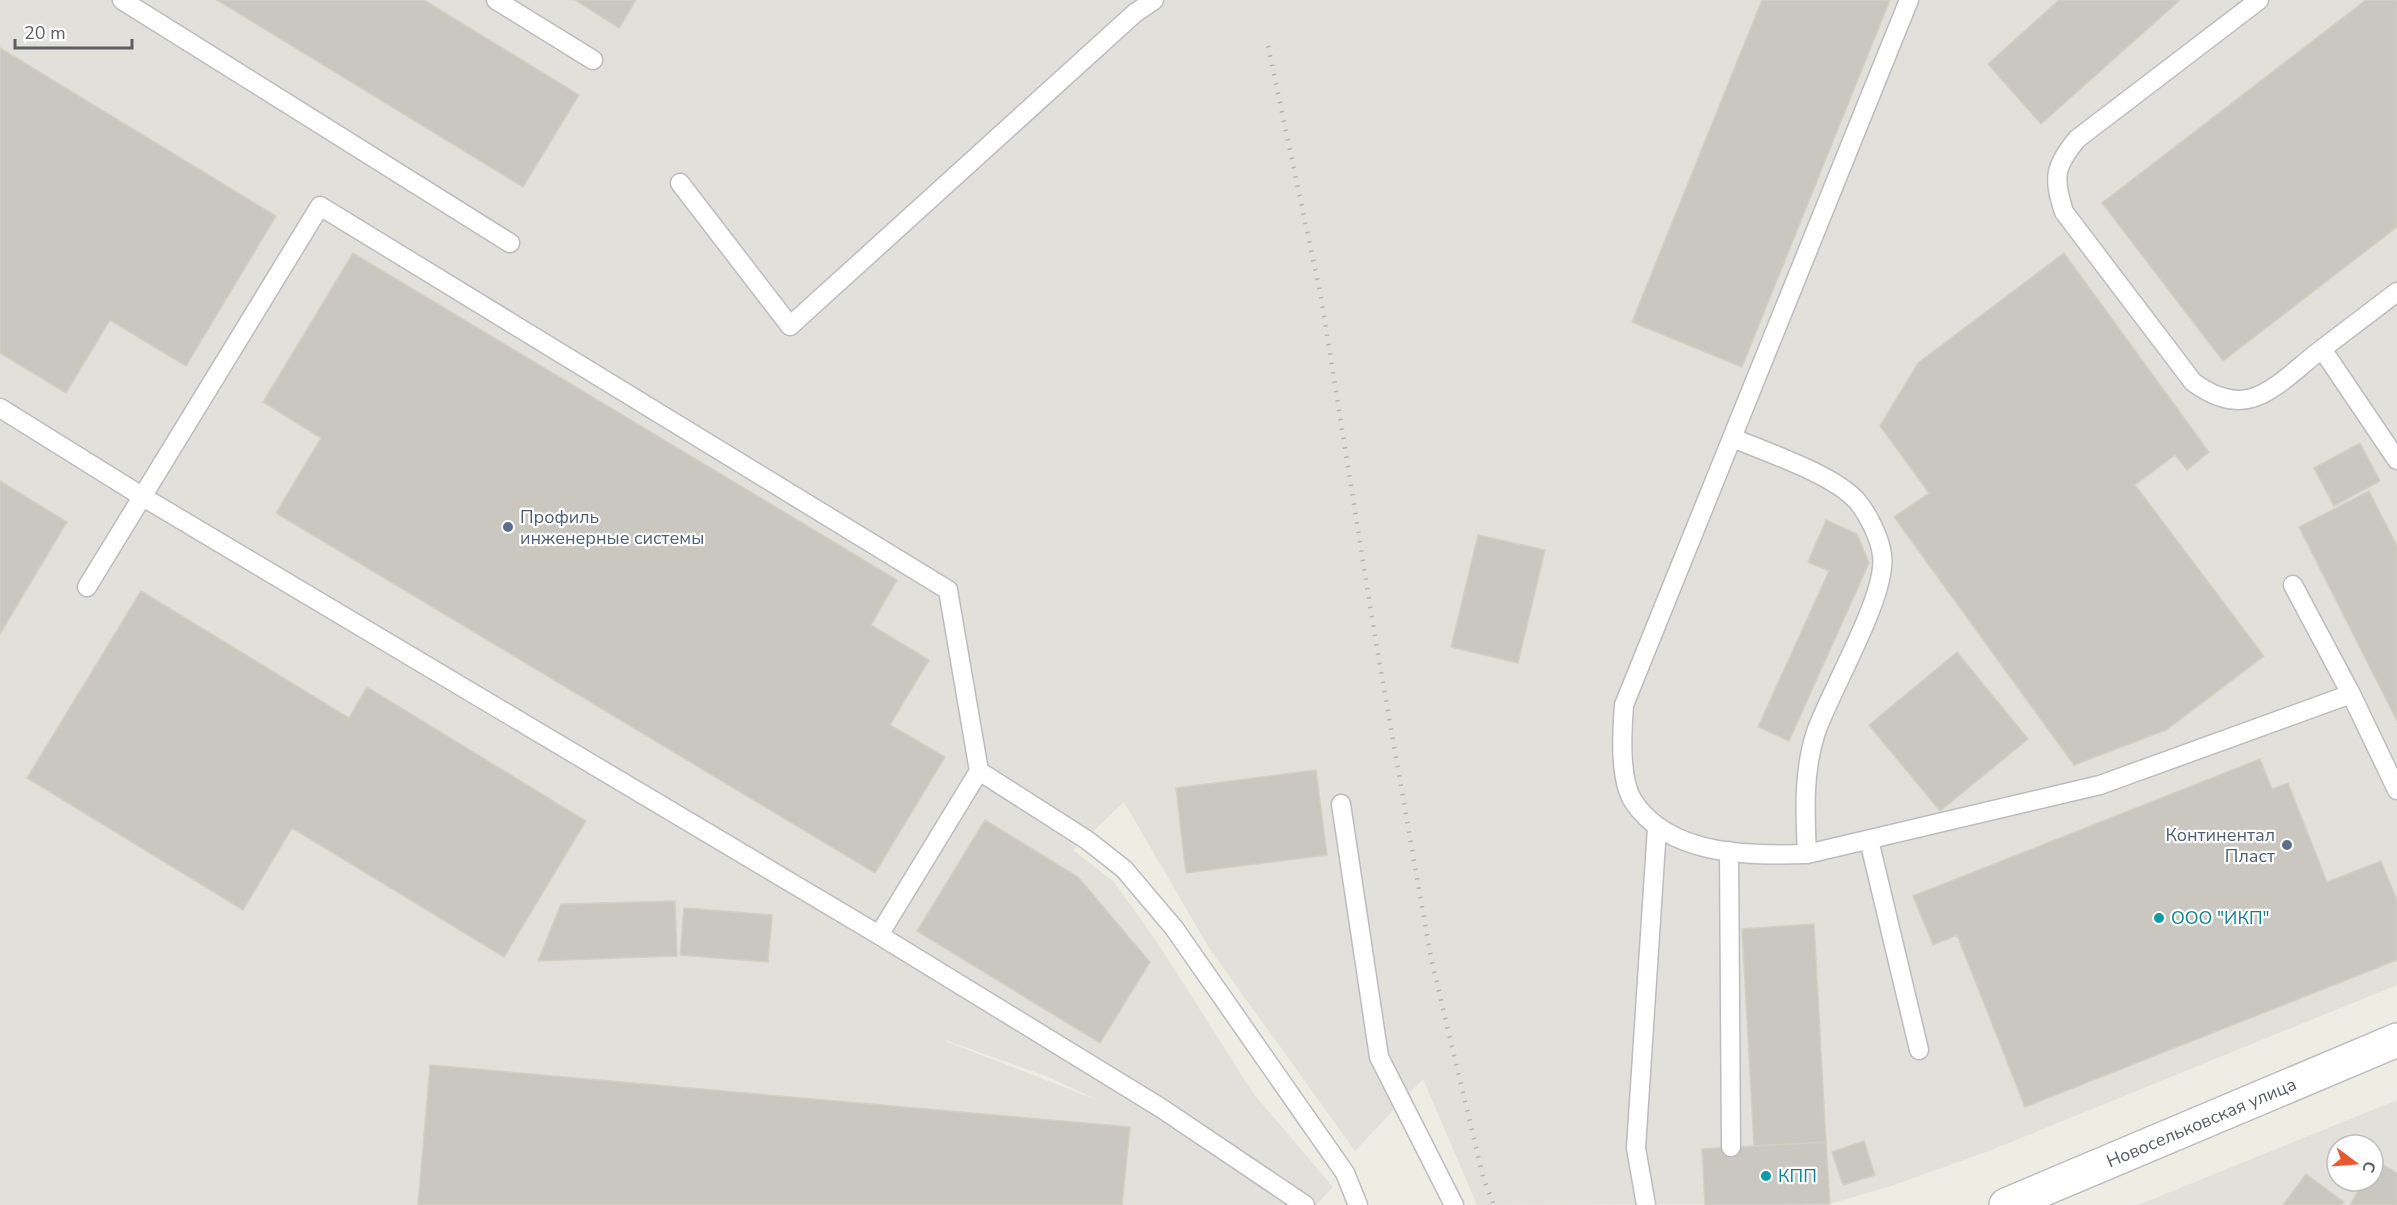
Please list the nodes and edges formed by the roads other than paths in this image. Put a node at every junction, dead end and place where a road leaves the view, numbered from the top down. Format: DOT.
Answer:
graph roads {
  1 [pos="122,0"];
  2 [pos="496,0"];
  3 [pos="1154,0"];
  4 [pos="1910,0"];
  5 [pos="2259,0"];
  6 [pos="593,60"];
  7 [pos="680,183"];
  8 [pos="510,243"];
  9 [pos="2397,292"];
  10 [pos="2322,350"];
  11 [pos="0,408"];
  12 [pos="1732,438"];
  13 [pos="2397,460"];
  14 [pos="142,497"];
  15 [pos="2293,585"];
  16 [pos="87,587"];
  17 [pos="2351,694"];
  18 [pos="979,771"];
  19 [pos="2397,790"];
  20 [pos="1341,804"];
  21 [pos="1657,828"];
  22 [pos="1869,840"];
  23 [pos="1729,851"];
  24 [pos="1807,854"];
  25 [pos="879,935"];
  26 [pos="2397,1040"];
  27 [pos="1918,1050"];
  28 [pos="1731,1147"];
  29 [pos="1305,1205"];
  30 [pos="1358,1205"];
  31 [pos="1454,1205"];
  32 [pos="1646,1205"];
  33 [pos="2006,1205"];
  1 -- 8 [label="lane"];
  2 -- 6 [label="lane"];
  3 -- 7 [label="lane"];
  4 -- 12 [label="lane"];
  5 -- 10 [label="lane"];
  9 -- 10 [label="lane"];
  10 -- 13 [label="lane"];
  11 -- 14 [label="lane"];
  12 -- 21 [label="lane"];
  12 -- 24 [label="lane"];
  14 -- 16 [label="lane"];
  14 -- 18 [label="lane"];
  14 -- 25 [label="lane"];
  15 -- 17 [label="lane"];
  17 -- 19 [label="lane"];
  17 -- 22 [label="lane"];
  18 -- 25 [label="lane"];
  18 -- 30 [label="lane"];
  20 -- 31 [label="lane"];
  21 -- 23 [label="lane"];
  21 -- 32 [label="lane"];
  22 -- 24 [label="lane"];
  22 -- 27 [label="lane"];
  23 -- 24 [label="lane"];
  23 -- 28 [label="lane"];
  25 -- 29 [label="lane"];
  26 -- 33 [label="street, Новосельковская улица"];
}
